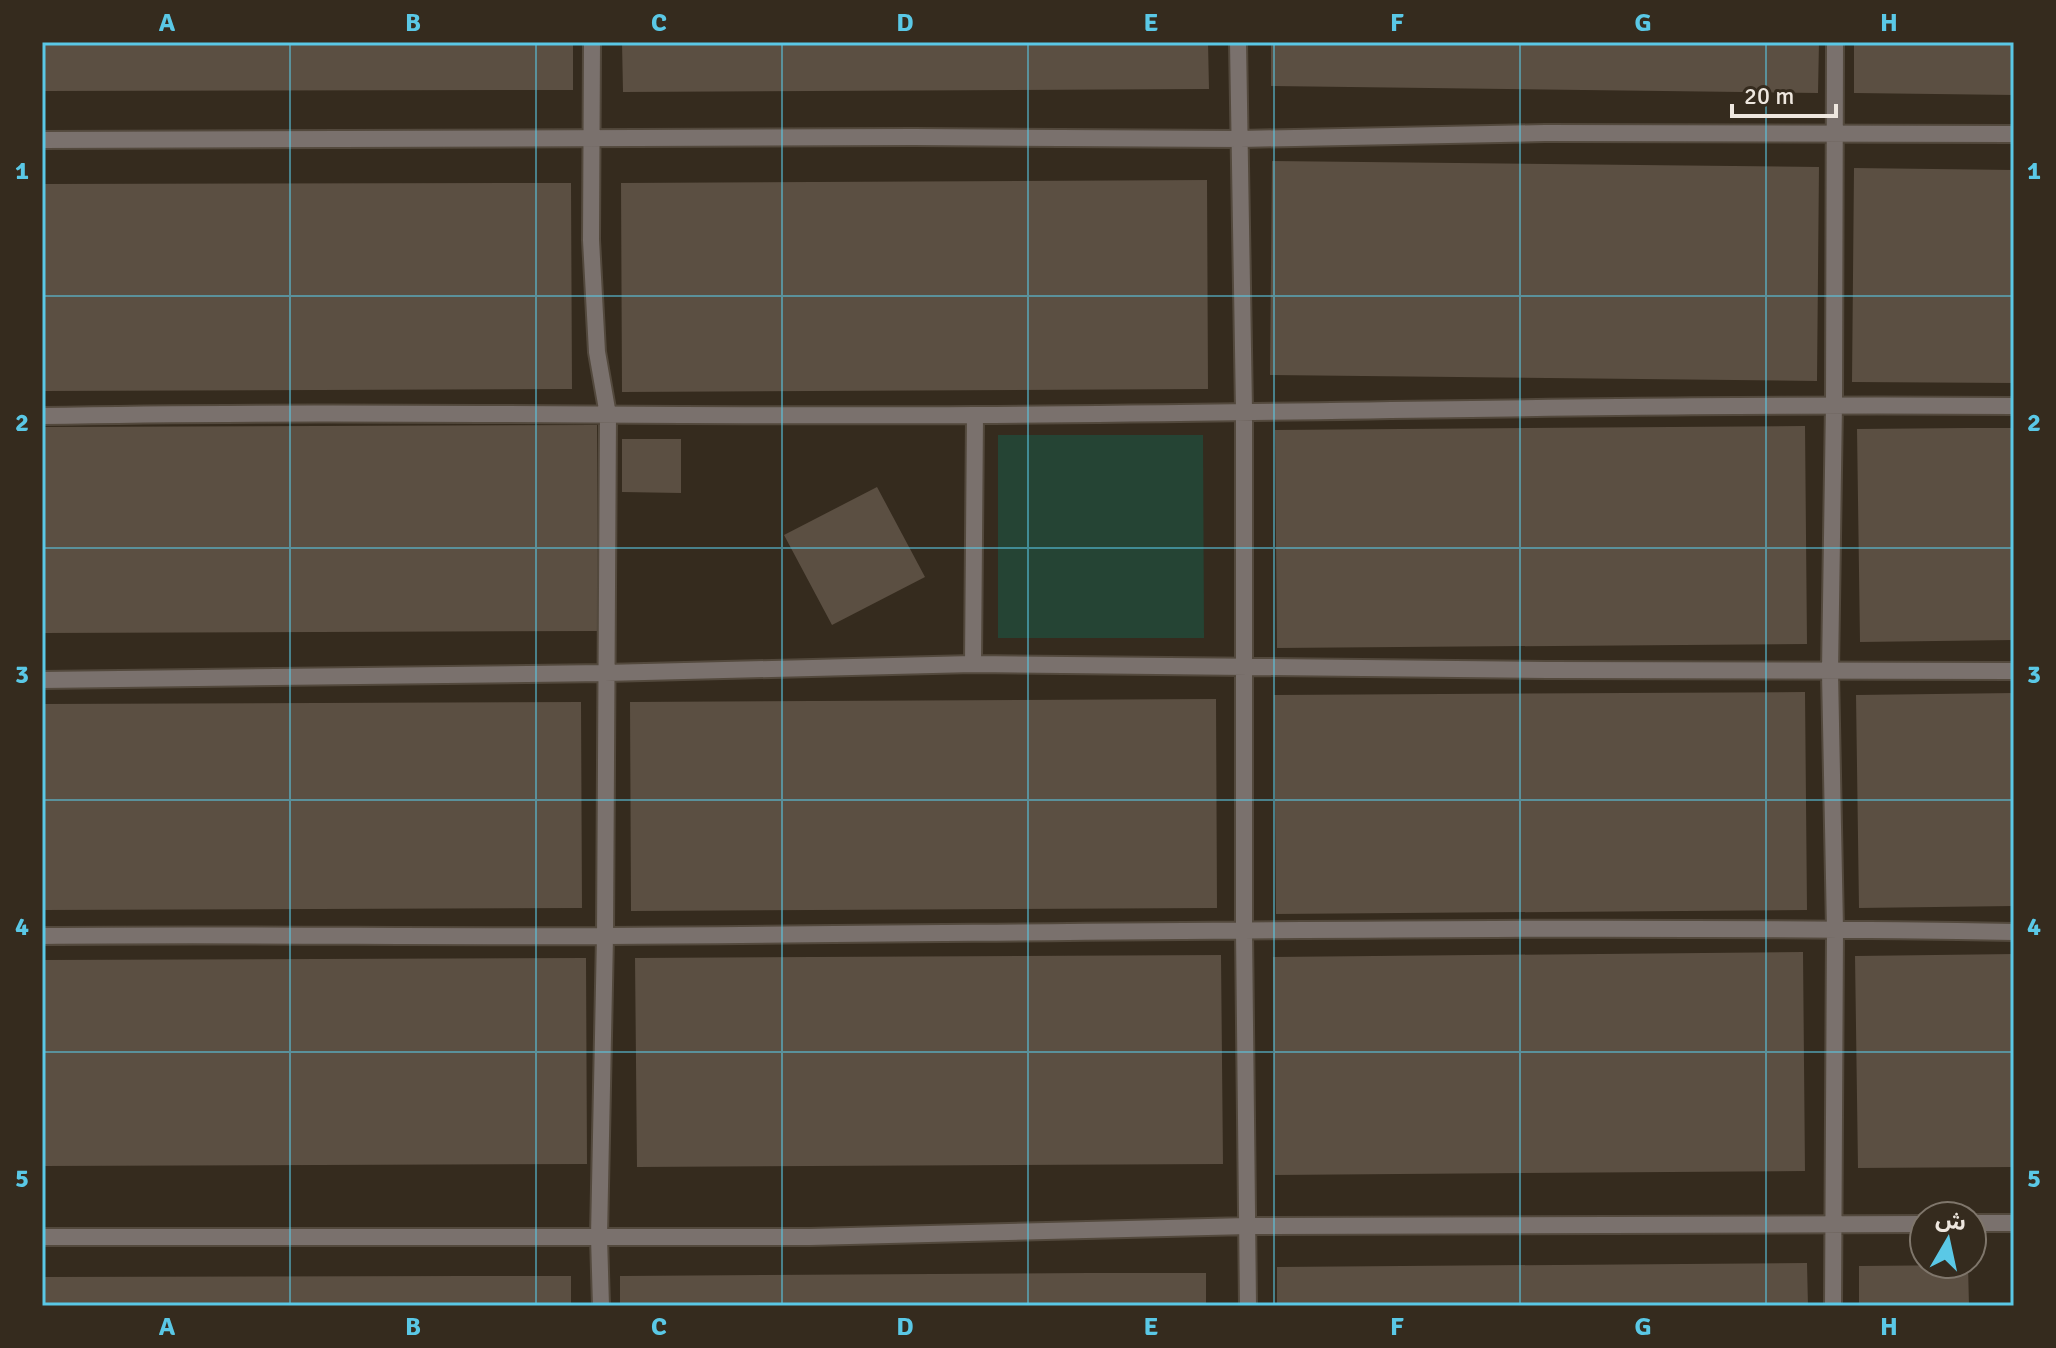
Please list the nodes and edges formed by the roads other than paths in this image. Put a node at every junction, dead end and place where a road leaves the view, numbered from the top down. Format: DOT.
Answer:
graph roads {
  1 [pos="592,42"];
  2 [pos="1238,42"];
  3 [pos="1835,42"];
  4 [pos="1835,134"];
  5 [pos="2014,134"];
  6 [pos="592,139"];
  7 [pos="1240,139"];
  8 [pos="42,140"];
  9 [pos="1834,404"];
  10 [pos="2014,406"];
  11 [pos="1244,410"];
  12 [pos="608,415"];
  13 [pos="975,415"];
  14 [pos="42,416"];
  15 [pos="973,664"];
  16 [pos="1245,668"];
  17 [pos="2014,671"];
  18 [pos="1830,672"];
  19 [pos="605,673"];
  20 [pos="42,680"];
  21 [pos="1835,929"];
  22 [pos="1244,931"];
  23 [pos="2014,932"];
  24 [pos="42,936"];
  25 [pos="605,936"];
  26 [pos="1988,1223"];
  27 [pos="2014,1223"];
  28 [pos="1908,1224"];
  29 [pos="1248,1226"];
  30 [pos="1834,1226"];
  31 [pos="42,1237"];
  32 [pos="599,1237"];
  33 [pos="601,1306"];
  34 [pos="1248,1306"];
  35 [pos="1833,1306"];
  1 -- 6 [label="street"];
  2 -- 7 [label="street"];
  3 -- 4 [label="street"];
  4 -- 5 [label="street"];
  4 -- 7 [label="street"];
  4 -- 9 [label="street"];
  6 -- 7 [label="street"];
  6 -- 8 [label="street"];
  6 -- 12 [label="street"];
  7 -- 11 [label="street"];
  9 -- 10 [label="street"];
  9 -- 11 [label="street"];
  9 -- 18 [label="street"];
  11 -- 13 [label="street"];
  11 -- 16 [label="street"];
  12 -- 13 [label="street"];
  12 -- 14 [label="street"];
  12 -- 19 [label="street"];
  13 -- 15 [label="street"];
  15 -- 16 [label="street"];
  15 -- 19 [label="street"];
  16 -- 18 [label="street"];
  16 -- 22 [label="street"];
  17 -- 18 [label="street"];
  18 -- 21 [label="street"];
  19 -- 20 [label="street"];
  19 -- 25 [label="street"];
  21 -- 22 [label="street"];
  21 -- 23 [label="street"];
  21 -- 30 [label="street"];
  22 -- 25 [label="street"];
  22 -- 29 [label="street"];
  24 -- 25 [label="street"];
  25 -- 32 [label="street"];
  26 -- 27 [label="street"];
  28 -- 30 [label="street"];
  29 -- 30 [label="street"];
  29 -- 32 [label="street"];
  29 -- 34 [label="street"];
  30 -- 35 [label="street"];
  31 -- 32 [label="street"];
  32 -- 33 [label="street"];
}
